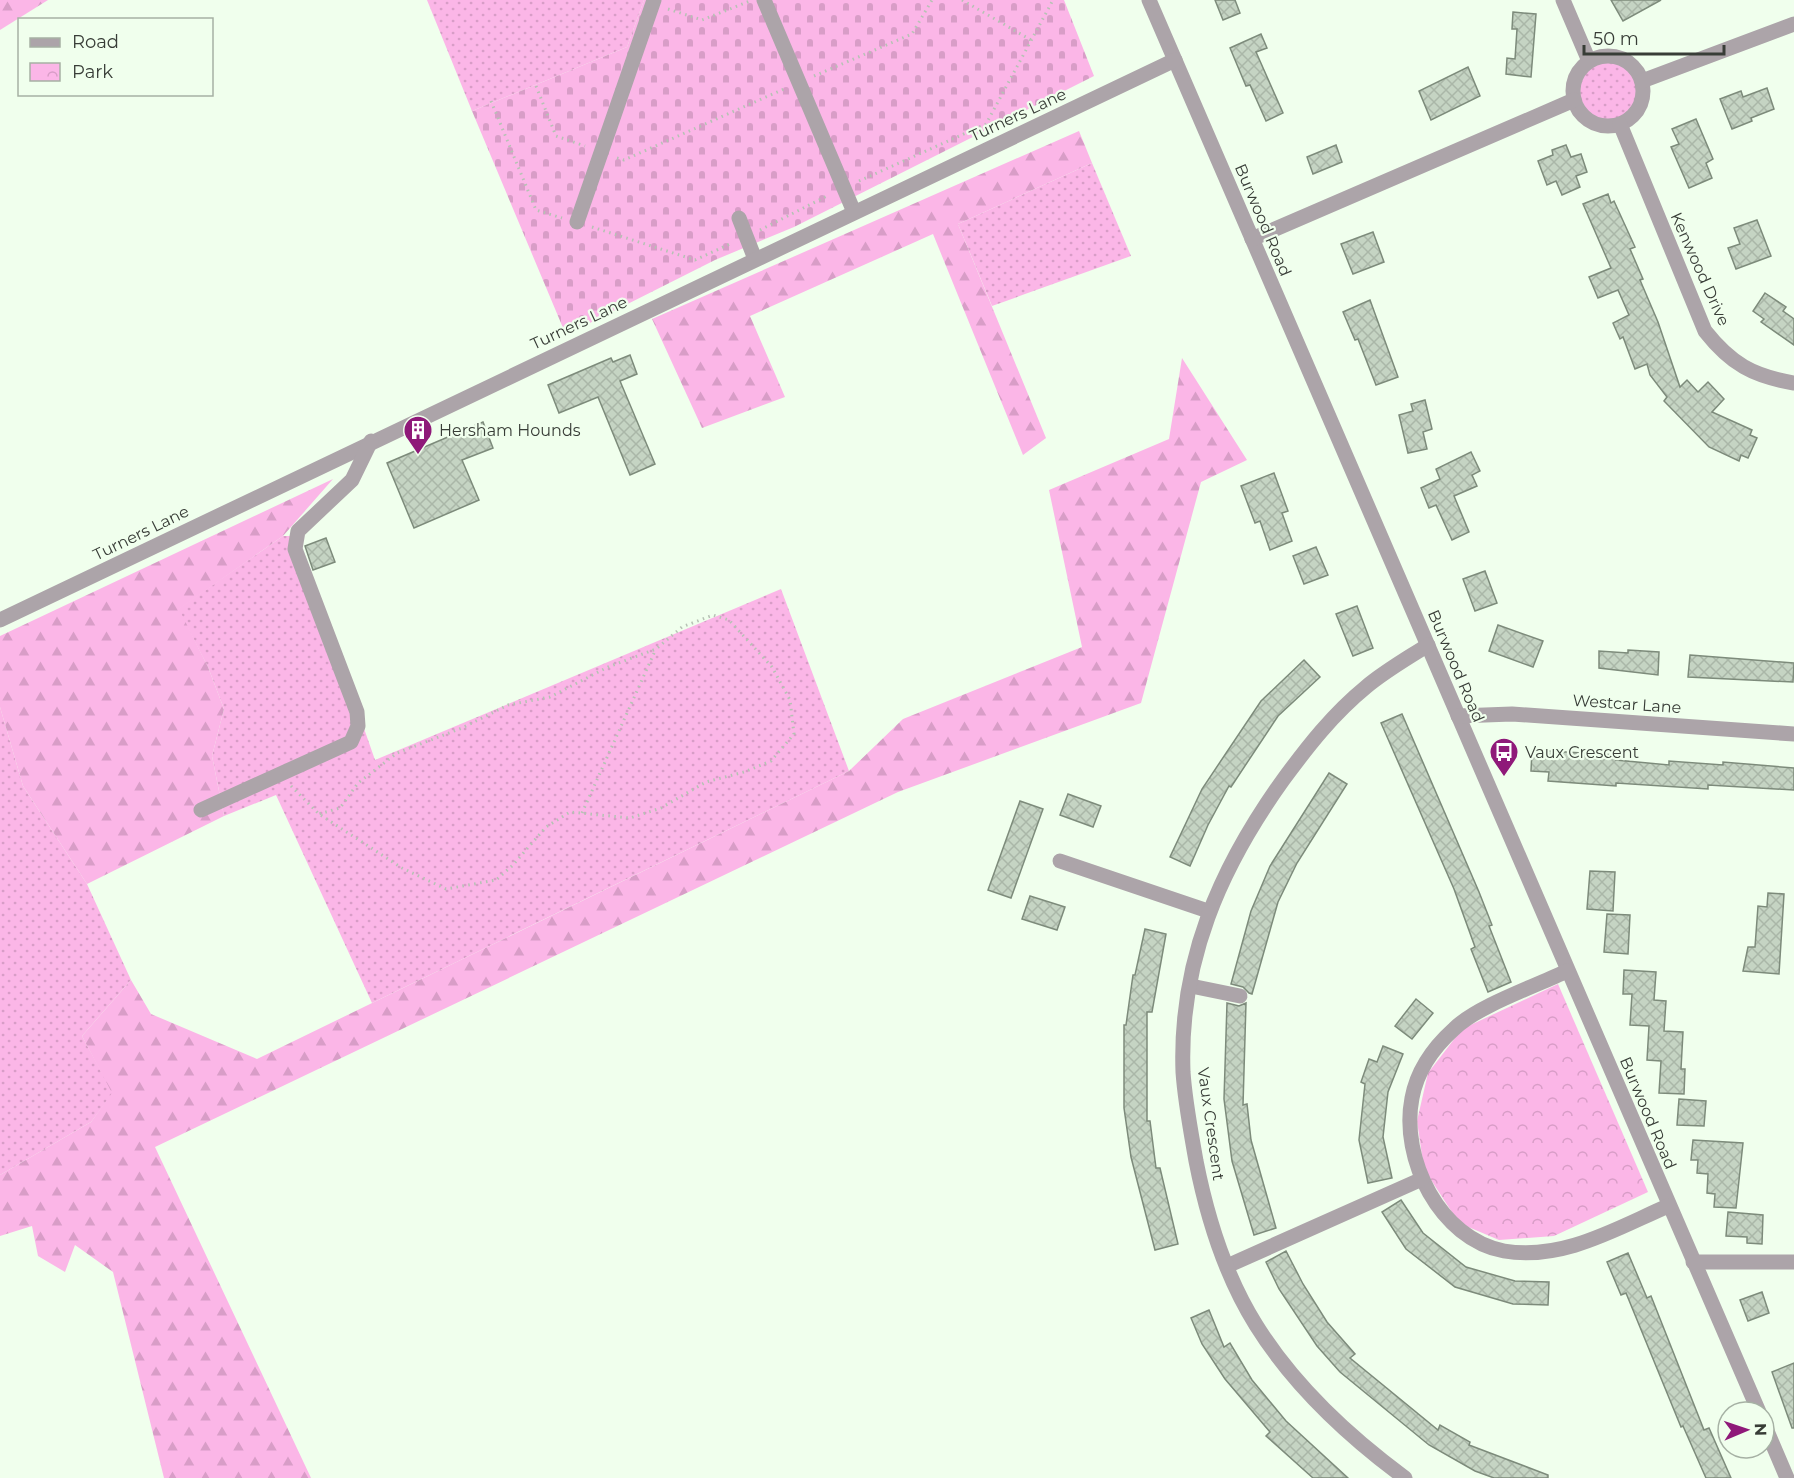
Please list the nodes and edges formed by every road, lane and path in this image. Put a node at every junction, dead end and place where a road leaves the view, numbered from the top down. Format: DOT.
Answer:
graph roads {
  1 [pos="753,0"];
  2 [pos="764,0"];
  3 [pos="932,0"];
  4 [pos="962,0"];
  5 [pos="1053,0"];
  6 [pos="1149,0"];
  7 [pos="1563,0"];
  8 [pos="653,2"];
  9 [pos="1794,24"];
  10 [pos="1031,40"];
  11 [pos="1175,60"];
  12 [pos="1589,61"];
  13 [pos="1642,81"];
  14 [pos="799,82"];
  15 [pos="536,86"];
  16 [pos="1574,100"];
  17 [pos="491,101"];
  18 [pos="1620,124"];
  19 [pos="601,152"];
  20 [pos="844,187"];
  21 [pos="854,212"];
  22 [pos="739,218"];
  23 [pos="577,222"];
  24 [pos="746,237"];
  25 [pos="1252,239"];
  26 [pos="755,259"];
  27 [pos="1794,383"];
  28 [pos="371,441"];
  29 [pos="0,620"];
  30 [pos="1428,645"];
  31 [pos="656,649"];
  32 [pos="1458,716"];
  33 [pos="1794,734"];
  34 [pos="279,774"];
  35 [pos="201,810"];
  36 [pos="582,813"];
  37 [pos="319,814"];
  38 [pos="1060,861"];
  39 [pos="1209,911"];
  40 [pos="1567,971"];
  41 [pos="1191,986"];
  42 [pos="1240,996"];
  43 [pos="1422,1179"];
  44 [pos="1668,1206"];
  45 [pos="1693,1262"];
  46 [pos="1794,1262"];
  47 [pos="1227,1266"];
  48 [pos="1754,1400"];
  49 [pos="1776,1449"];
  50 [pos="1789,1476"];
  51 [pos="1405,1478"];
  1 -- 8 [label="path"];
  2 -- 14 [label="street"];
  3 -- 14 [label="path"];
  4 -- 10 [label="path"];
  5 -- 10 [label="path"];
  6 -- 11 [label="street, Burwood Road"];
  7 -- 12 [label="street"];
  8 -- 19 [label="street"];
  9 -- 13 [label="street"];
  10 -- 20 [label="path"];
  11 -- 21 [label="street, Turners Lane"];
  11 -- 25 [label="street, Burwood Road"];
  12 -- 13 [label="street"];
  12 -- 16 [label="street"];
  13 -- 18 [label="street"];
  14 -- 19 [label="path"];
  14 -- 20 [label="street"];
  15 -- 19 [label="path"];
  16 -- 18 [label="street"];
  16 -- 25 [label="street"];
  17 -- 23 [label="path"];
  18 -- 27 [label="street, Kenwood Drive"];
  19 -- 23 [label="street"];
  20 -- 21 [label="street"];
  20 -- 24 [label="path"];
  21 -- 26 [label="street, Turners Lane"];
  22 -- 24 [label="street"];
  23 -- 24 [label="path"];
  24 -- 26 [label="street"];
  25 -- 30 [label="street, Burwood Road"];
  26 -- 28 [label="street, Turners Lane"];
  28 -- 29 [label="street, Turners Lane"];
  28 -- 34 [label="street"];
  30 -- 32 [label="street, Burwood Road"];
  30 -- 39 [label="street, Vaux Crescent"];
  31 -- 36 [label="path"];
  31 -- 36 [label="path"];
  31 -- 37 [label="path"];
  32 -- 33 [label="street, Westcar Lane"];
  32 -- 40 [label="street, Burwood Road"];
  34 -- 35 [label="street"];
  34 -- 37 [label="path"];
  36 -- 37 [label="path"];
  38 -- 39 [label="street"];
  39 -- 41 [label="street, Vaux Crescent"];
  40 -- 43 [label="street"];
  40 -- 44 [label="street, Burwood Road"];
  41 -- 42 [label="street"];
  41 -- 47 [label="street, Vaux Crescent"];
  43 -- 44 [label="street"];
  43 -- 47 [label="street"];
  44 -- 45 [label="street, Burwood Road"];
  45 -- 46 [label="street"];
  45 -- 48 [label="street, Burwood Road"];
  47 -- 51 [label="street, Vaux Crescent"];
  49 -- 50 [label="street"];
}
